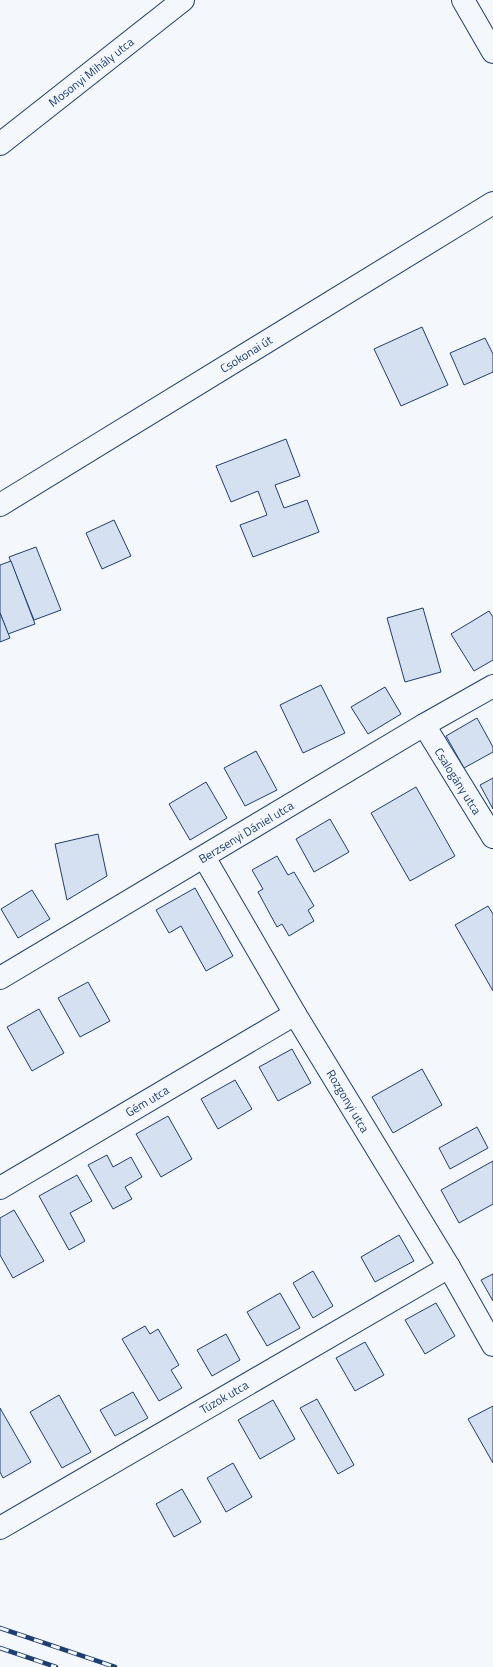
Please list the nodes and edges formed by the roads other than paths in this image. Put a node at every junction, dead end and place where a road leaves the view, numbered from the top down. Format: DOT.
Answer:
graph roads {
  1 [pos="183,0"];
  2 [pos="463,0"];
  3 [pos="493,52"];
  4 [pos="0,144"];
  5 [pos="493,203"];
  6 [pos="0,505"];
  7 [pos="493,686"];
  8 [pos="424,725"];
  9 [pos="493,837"];
  10 [pos="204,857"];
  11 [pos="0,978"];
  12 [pos="295,1014"];
  13 [pos="0,1188"];
  14 [pos="448,1267"];
  15 [pos="493,1345"];
  16 [pos="0,1528"];
  1 -- 4 [label="street, Mosonyi Mihály utca"];
  2 -- 3 [label="street"];
  5 -- 6 [label="street, Csokonai út"];
  7 -- 8 [label="street, Berzsenyi Dániel utca"];
  8 -- 9 [label="street, Csalogány utca"];
  8 -- 10 [label="street, Berzsenyi Dániel utca"];
  10 -- 11 [label="street, Berzsenyi Dániel utca"];
  10 -- 12 [label="street, Rozgonyi utca"];
  12 -- 13 [label="street, Gém utca"];
  12 -- 14 [label="street, Rozgonyi utca"];
  14 -- 15 [label="street, Rozgonyi utca"];
  14 -- 16 [label="street, Túzok utca"];
}
